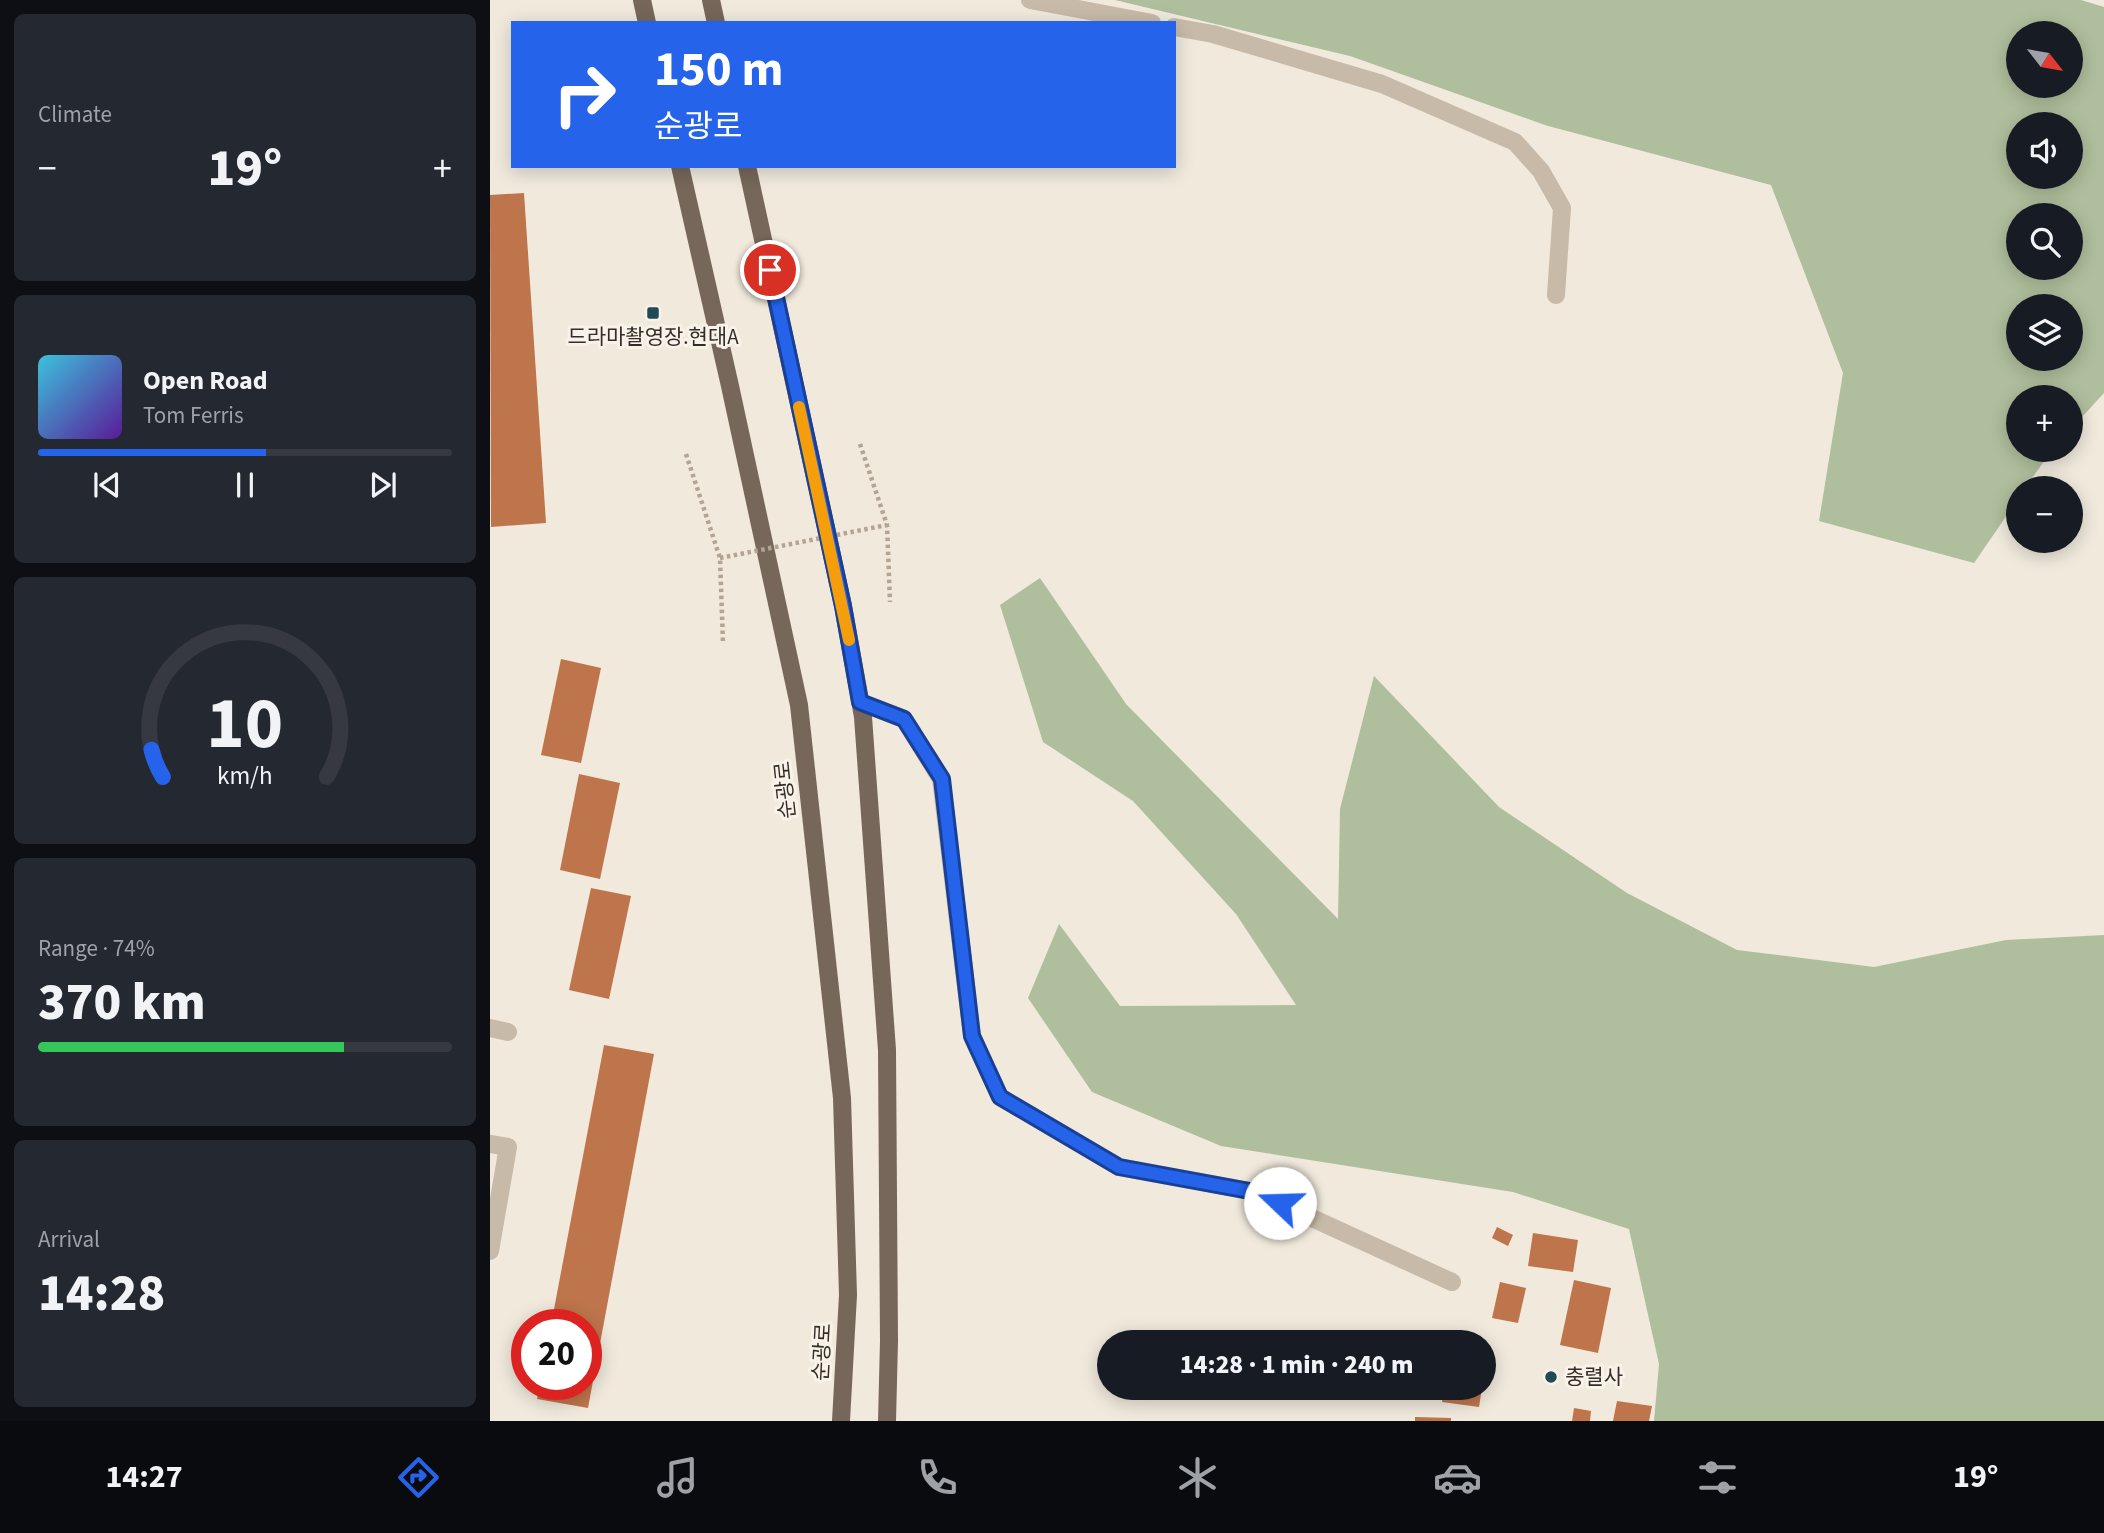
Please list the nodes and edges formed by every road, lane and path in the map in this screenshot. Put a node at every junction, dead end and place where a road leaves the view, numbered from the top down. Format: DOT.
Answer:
graph roads {
  1 [pos="642,0"];
  2 [pos="712,0"];
  3 [pos="1030,0"];
  4 [pos="647,21"];
  5 [pos="716,21"];
  6 [pos="1141,21"];
  7 [pos="1176,27"];
  8 [pos="680,168"];
  9 [pos="747,168"];
  10 [pos="1556,295"];
  11 [pos="860,444"];
  12 [pos="686,454"];
  13 [pos="887,525"];
  14 [pos="720,558"];
  15 [pos="890,602"];
  16 [pos="723,642"];
  17 [pos="860,702"];
  18 [pos="490,1144"];
  19 [pos="490,1251"];
  20 [pos="1452,1282"];
  21 [pos="841,1421"];
  22 [pos="887,1421"];
  1 -- 4 [label="main road"];
  2 -- 5 [label="main road"];
  3 -- 6 [label="lane"];
  7 -- 10 [label="lane"];
  8 -- 21 [label="main road, 순광로"];
  9 -- 17 [label="main road"];
  11 -- 13 [label="path"];
  12 -- 14 [label="path"];
  13 -- 14 [label="path, bridge"];
  13 -- 15 [label="path"];
  14 -- 16 [label="path"];
  17 -- 20 [label="lane"];
  17 -- 22 [label="main road"];
  18 -- 19 [label="lane"];
}
